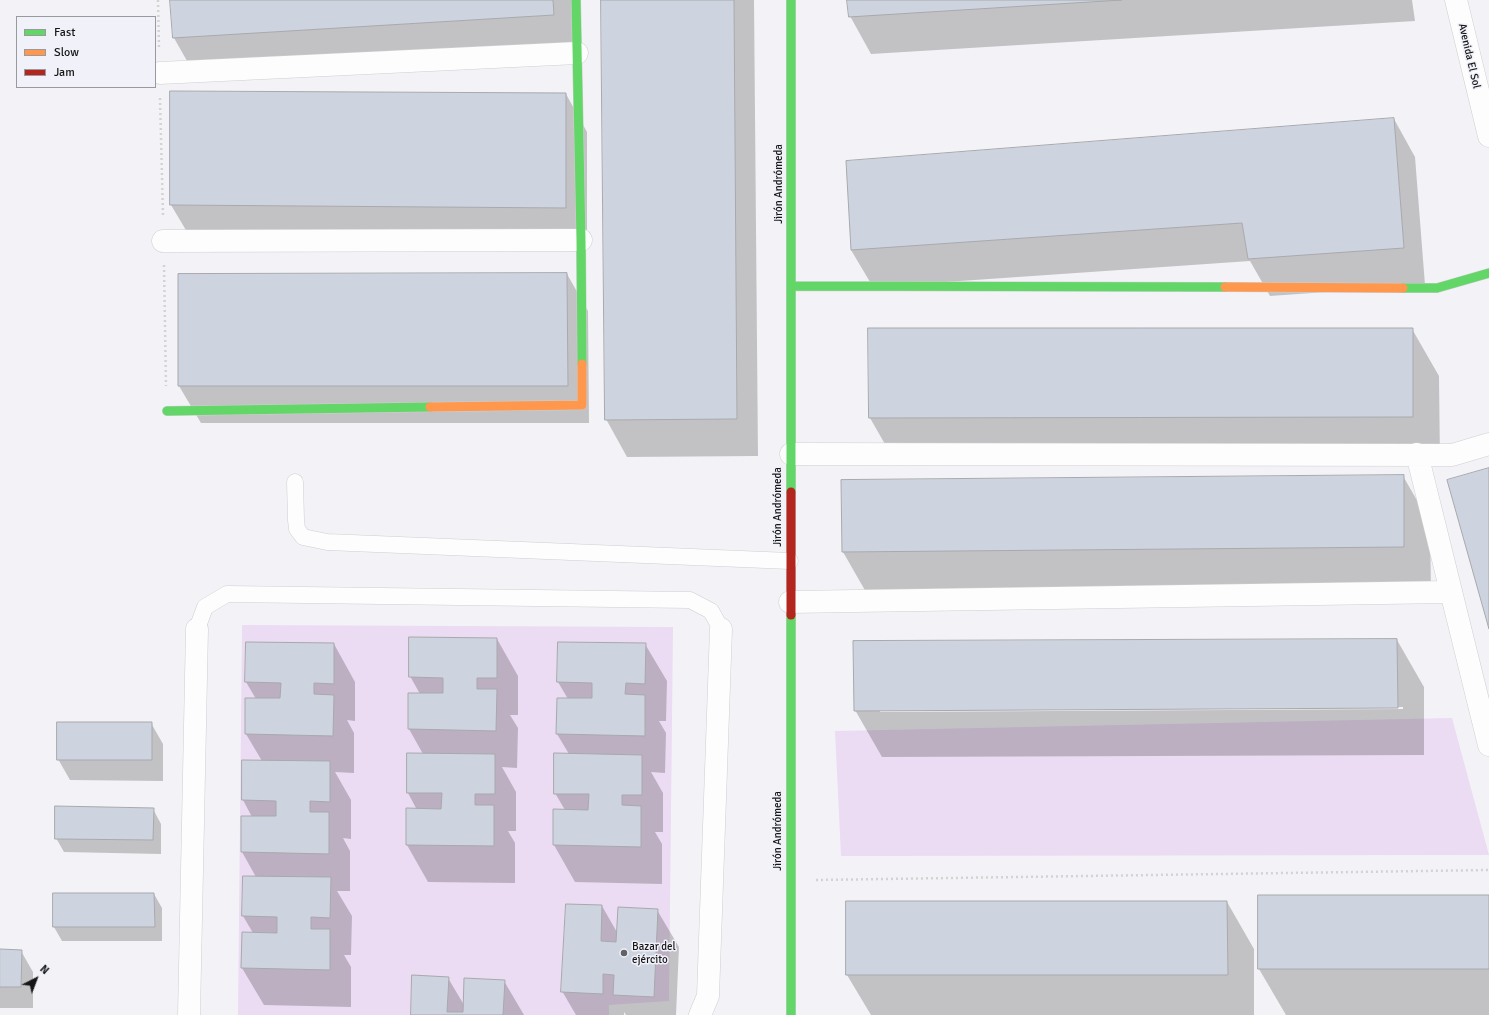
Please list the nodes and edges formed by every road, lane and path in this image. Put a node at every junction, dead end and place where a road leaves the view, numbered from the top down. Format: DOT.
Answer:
graph roads {
  1 [pos="158,0"];
  2 [pos="576,0"];
  3 [pos="791,0"];
  4 [pos="1456,0"];
  5 [pos="577,53"];
  6 [pos="160,73"];
  7 [pos="1489,136"];
  8 [pos="163,240"];
  9 [pos="581,240"];
  10 [pos="1489,272"];
  11 [pos="791,286"];
  12 [pos="167,411"];
  13 [pos="1489,444"];
  14 [pos="790,454"];
  15 [pos="1417,454"];
  16 [pos="295,482"];
  17 [pos="790,561"];
  18 [pos="1450,592"];
  19 [pos="790,602"];
  20 [pos="197,629"];
  21 [pos="721,629"];
  22 [pos="1489,745"];
  23 [pos="1489,870"];
  24 [pos="790,880"];
  25 [pos="189,1015"];
  26 [pos="700,1015"];
  27 [pos="791,1015"];
  1 -- 6 [label="path"];
  2 -- 5 [label="street"];
  3 -- 11 [label="street, Jirón Andrómeda"];
  4 -- 7 [label="street, Avenida El Sol"];
  5 -- 6 [label="street"];
  5 -- 9 [label="street"];
  6 -- 8 [label="path"];
  8 -- 9 [label="street"];
  8 -- 12 [label="path"];
  9 -- 12 [label="street"];
  10 -- 11 [label="street"];
  11 -- 14 [label="street, Jirón Andrómeda"];
  13 -- 15 [label="street"];
  14 -- 15 [label="street"];
  14 -- 17 [label="street, Jirón Andrómeda"];
  15 -- 18 [label="street"];
  16 -- 17 [label="lane"];
  17 -- 19 [label="street, Jirón Andrómeda"];
  18 -- 19 [label="street"];
  18 -- 22 [label="street"];
  19 -- 24 [label="street, Jirón Andrómeda"];
  20 -- 21 [label="lane"];
  20 -- 25 [label="street"];
  21 -- 26 [label="street"];
  23 -- 24 [label="path"];
  24 -- 27 [label="street, Jirón Andrómeda"];
}
